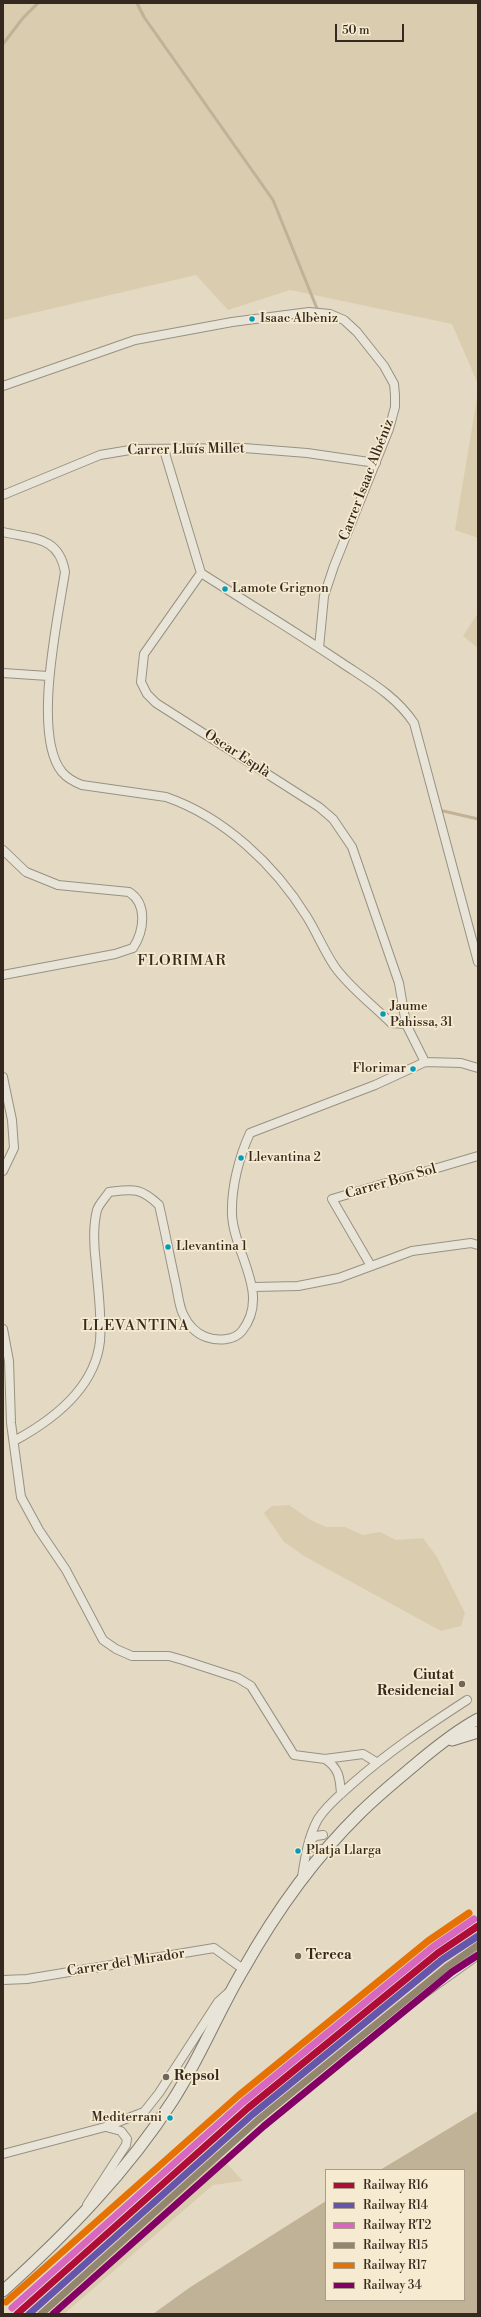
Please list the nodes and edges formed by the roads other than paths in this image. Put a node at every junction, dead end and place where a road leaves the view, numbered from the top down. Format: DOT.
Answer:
graph roads {
  1 [pos="3,386"];
  2 [pos="164,450"];
  3 [pos="376,463"];
  4 [pos="3,495"];
  5 [pos="3,532"];
  6 [pos="200,573"];
  7 [pos="319,648"];
  8 [pos="3,673"];
  9 [pos="48,676"];
  10 [pos="3,850"];
  11 [pos="478,962"];
  12 [pos="3,975"];
  13 [pos="406,1024"];
  14 [pos="425,1062"];
  15 [pos="478,1068"];
  16 [pos="3,1077"];
  17 [pos="478,1156"];
  18 [pos="3,1171"];
  19 [pos="478,1245"];
  20 [pos="371,1266"];
  21 [pos="253,1287"];
  22 [pos="3,1329"];
  23 [pos="14,1441"];
  24 [pos="467,1700"];
  25 [pos="478,1719"];
  26 [pos="478,1732"];
  27 [pos="440,1744"];
  28 [pos="325,1759"];
  29 [pos="376,1762"];
  30 [pos="341,1794"];
  31 [pos="317,1821"];
  32 [pos="323,1835"];
  33 [pos="336,1838"];
  34 [pos="326,1849"];
  35 [pos="302,1880"];
  36 [pos="478,1955"];
  37 [pos="243,1969"];
  38 [pos="3,1980"];
  39 [pos="232,1989"];
  40 [pos="363,2041"];
  41 [pos="105,2127"];
  42 [pos="3,2154"];
  43 [pos="83,2215"];
  44 [pos="3,2291"];
  1 -- 3 [label="street, Carrer Isaac Albéniz"];
  2 -- 3 [label="street, Carrer Lluís Millet"];
  2 -- 4 [label="street, Carrer Lluís Millet"];
  2 -- 6 [label="street"];
  3 -- 7 [label="street, Carrer Isaac Albéniz"];
  5 -- 9 [label="street"];
  6 -- 7 [label="street"];
  6 -- 13 [label="street, Oscar Esplà"];
  7 -- 11 [label="street"];
  8 -- 9 [label="street"];
  9 -- 13 [label="street"];
  10 -- 12 [label="street"];
  13 -- 14 [label="street, Oscar Esplà"];
  14 -- 15 [label="street"];
  14 -- 21 [label="street"];
  16 -- 18 [label="street"];
  17 -- 20 [label="street, Carrer Bon Sol"];
  19 -- 20 [label="street"];
  20 -- 21 [label="street"];
  21 -- 23 [label="street"];
  22 -- 23 [label="street"];
  23 -- 28 [label="street"];
  24 -- 29 [label="street"];
  25 -- 27 [label="street"];
  26 -- 27 [label="street"];
  27 -- 33 [label="street"];
  28 -- 29 [label="street"];
  28 -- 30 [label="street"];
  29 -- 30 [label="street"];
  30 -- 31 [label="street"];
  31 -- 32 [label="street"];
  31 -- 35 [label="street"];
  32 -- 33 [label="street"];
  32 -- 34 [label="street"];
  33 -- 34 [label="street"];
  34 -- 35 [label="street"];
  35 -- 37 [label="street"];
  36 -- 40 [label="street"];
  37 -- 38 [label="street, Carrer del Mirador"];
  37 -- 39 [label="street"];
  39 -- 41 [label="street"];
  39 -- 43 [label="street"];
  41 -- 42 [label="street"];
  41 -- 43 [label="street"];
  43 -- 44 [label="street"];
}
